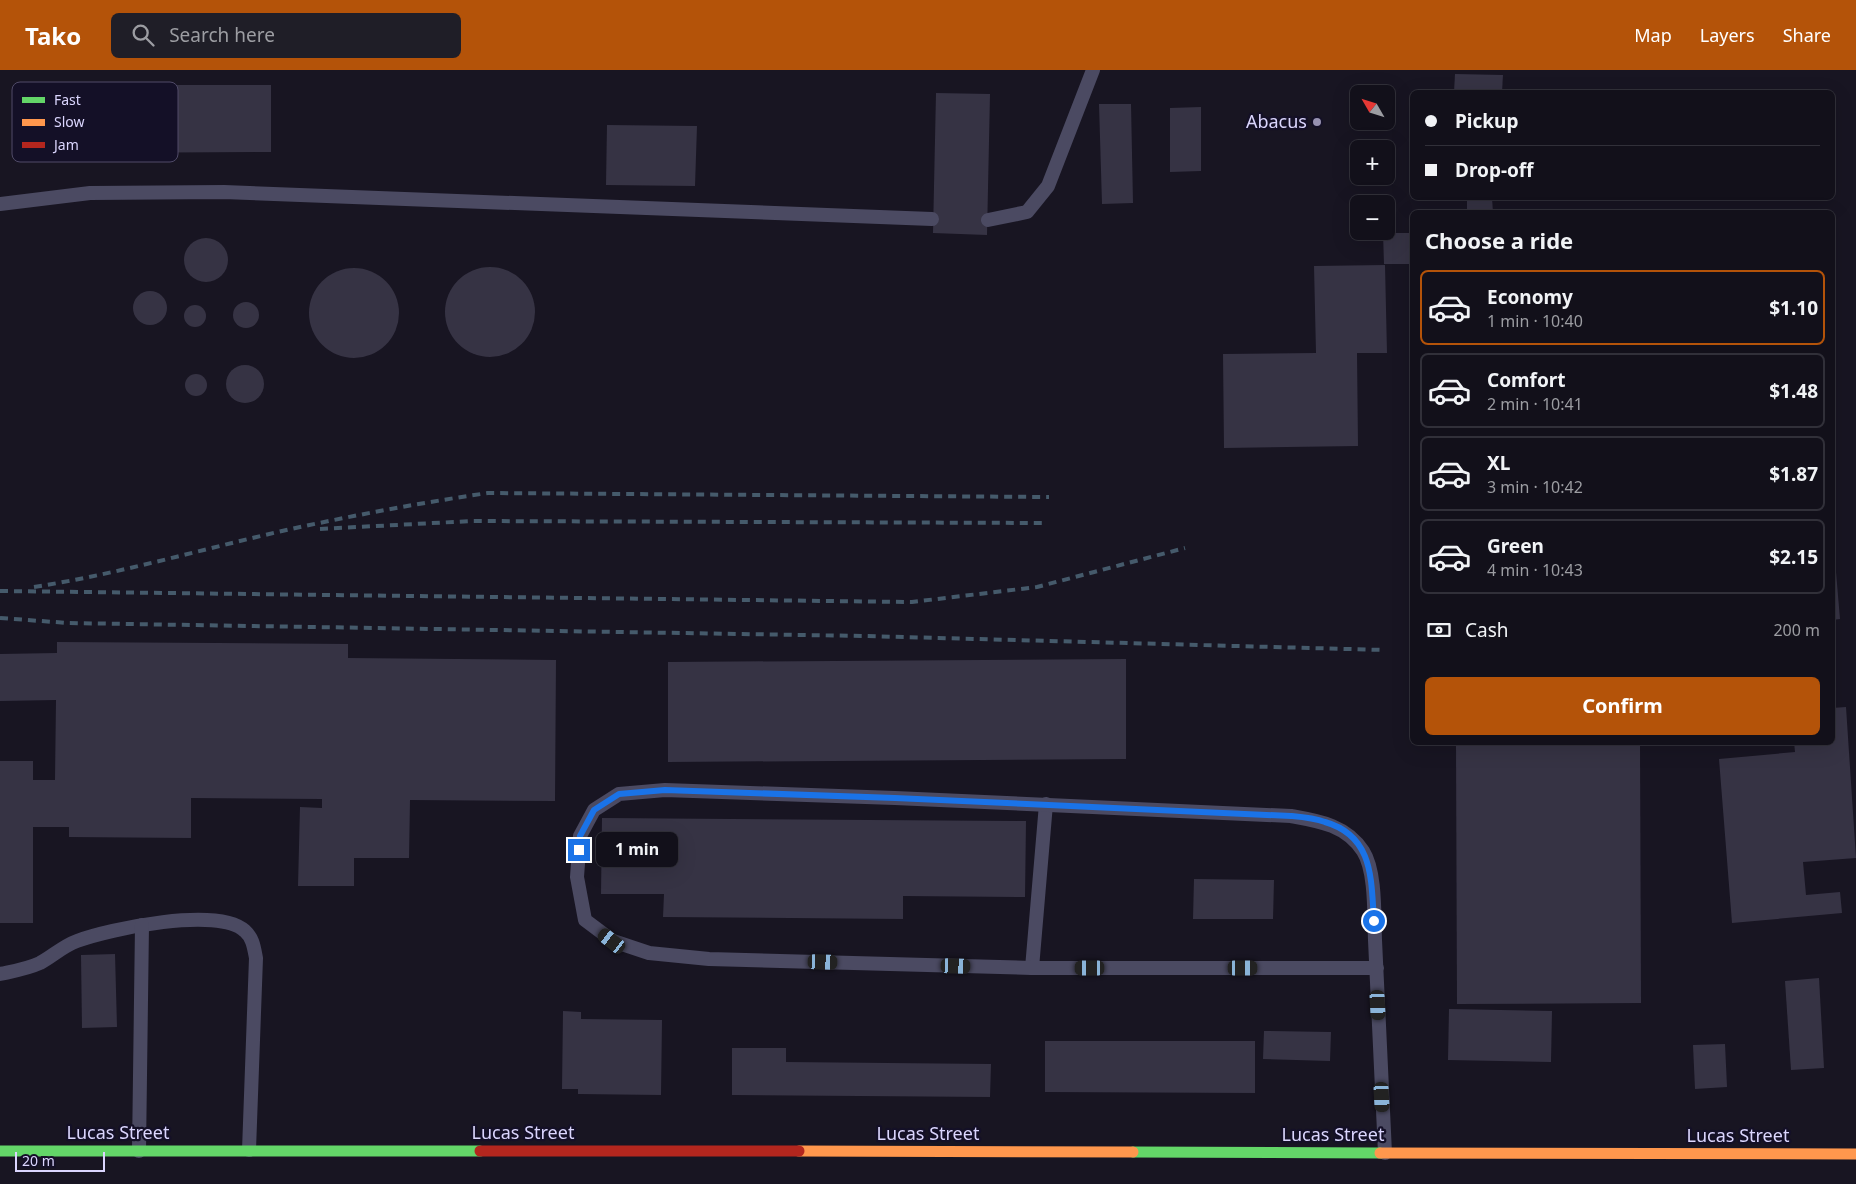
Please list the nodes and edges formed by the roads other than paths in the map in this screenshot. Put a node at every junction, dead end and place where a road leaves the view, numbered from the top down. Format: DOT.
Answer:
graph roads {
  1 [pos="1093,70"];
  2 [pos="0,204"];
  3 [pos="932,218"];
  4 [pos="988,220"];
  5 [pos="1046,804"];
  6 [pos="142,925"];
  7 [pos="1032,968"];
  8 [pos="1377,968"];
  9 [pos="0,974"];
  10 [pos="249,1150"];
  11 [pos="139,1151"];
  12 [pos="0,1152"];
  13 [pos="1385,1153"];
  14 [pos="1856,1154"];
  1 -- 4 [label="lane"];
  2 -- 3 [label="lane"];
  5 -- 7 [label="lane"];
  5 -- 7 [label="lane"];
  5 -- 8 [label="lane"];
  6 -- 9 [label="lane"];
  6 -- 10 [label="lane"];
  6 -- 11 [label="lane"];
  7 -- 8 [label="lane"];
  8 -- 13 [label="lane"];
  10 -- 11 [label="street, Lucas Street"];
  10 -- 13 [label="street, Lucas Street"];
  11 -- 12 [label="street, Lucas Street"];
  13 -- 14 [label="street, Lucas Street"];
}
